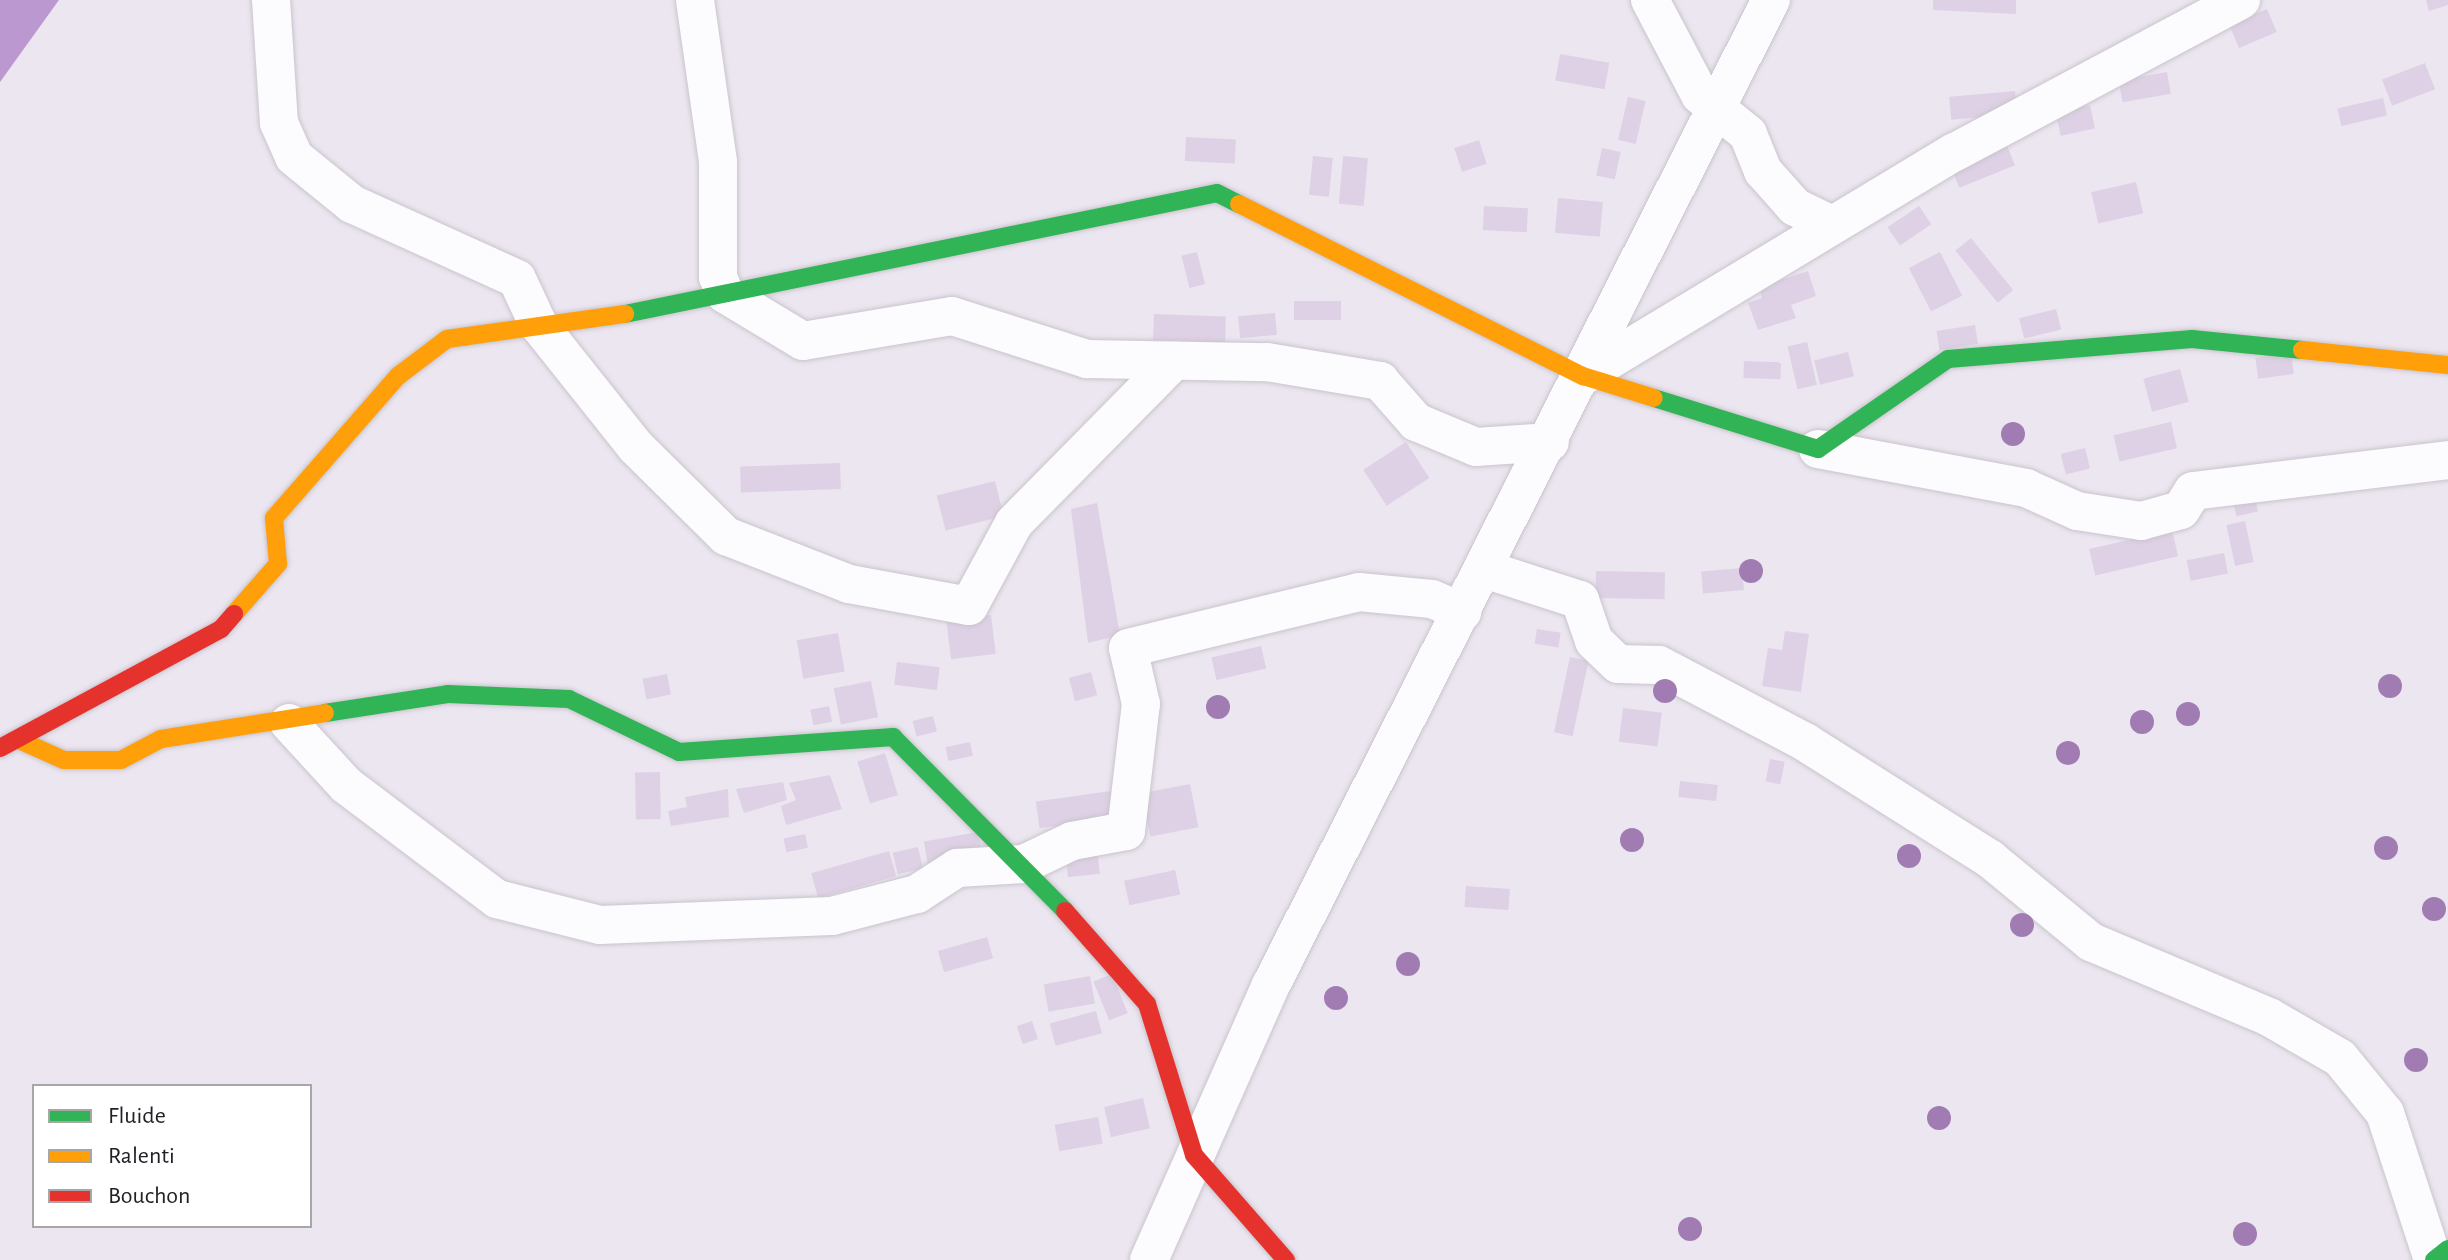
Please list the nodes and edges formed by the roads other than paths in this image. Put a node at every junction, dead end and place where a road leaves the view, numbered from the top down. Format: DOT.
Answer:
graph roads {
  1 [pos="271,0"];
  2 [pos="695,0"];
  3 [pos="1650,0"];
  4 [pos="1771,0"];
  5 [pos="2241,0"];
  6 [pos="1715,113"];
  7 [pos="1830,224"];
  8 [pos="725,294"];
  9 [pos="538,324"];
  10 [pos="1174,361"];
  11 [pos="2448,365"];
  12 [pos="1583,376"];
  13 [pos="1550,442"];
  14 [pos="1818,449"];
  15 [pos="2448,460"];
  16 [pos="1484,569"];
  17 [pos="1462,612"];
  18 [pos="289,723"];
  19 [pos="19,740"];
  20 [pos="0,748"];
  21 [pos="1024,864"];
  22 [pos="1194,1155"];
  23 [pos="2448,1249"];
  24 [pos="1149,1260"];
  25 [pos="1286,1260"];
  26 [pos="2434,1260"];
  1 -- 9 [label="street"];
  2 -- 8 [label="street"];
  3 -- 6 [label="street"];
  4 -- 6 [label="street"];
  5 -- 7 [label="street"];
  6 -- 7 [label="street"];
  6 -- 12 [label="street"];
  7 -- 12 [label="street"];
  8 -- 9 [label="street"];
  8 -- 10 [label="street"];
  8 -- 12 [label="street"];
  9 -- 10 [label="street"];
  9 -- 19 [label="street"];
  10 -- 13 [label="street"];
  11 -- 14 [label="street"];
  12 -- 13 [label="street"];
  12 -- 14 [label="street"];
  13 -- 16 [label="street"];
  14 -- 15 [label="street"];
  16 -- 17 [label="street"];
  16 -- 26 [label="street"];
  17 -- 21 [label="street"];
  17 -- 22 [label="street"];
  18 -- 19 [label="street"];
  18 -- 21 [label="street"];
  18 -- 21 [label="street"];
  19 -- 20 [label="street"];
  21 -- 22 [label="street"];
  22 -- 24 [label="street"];
  22 -- 25 [label="street"];
  23 -- 26 [label="street"];
}
